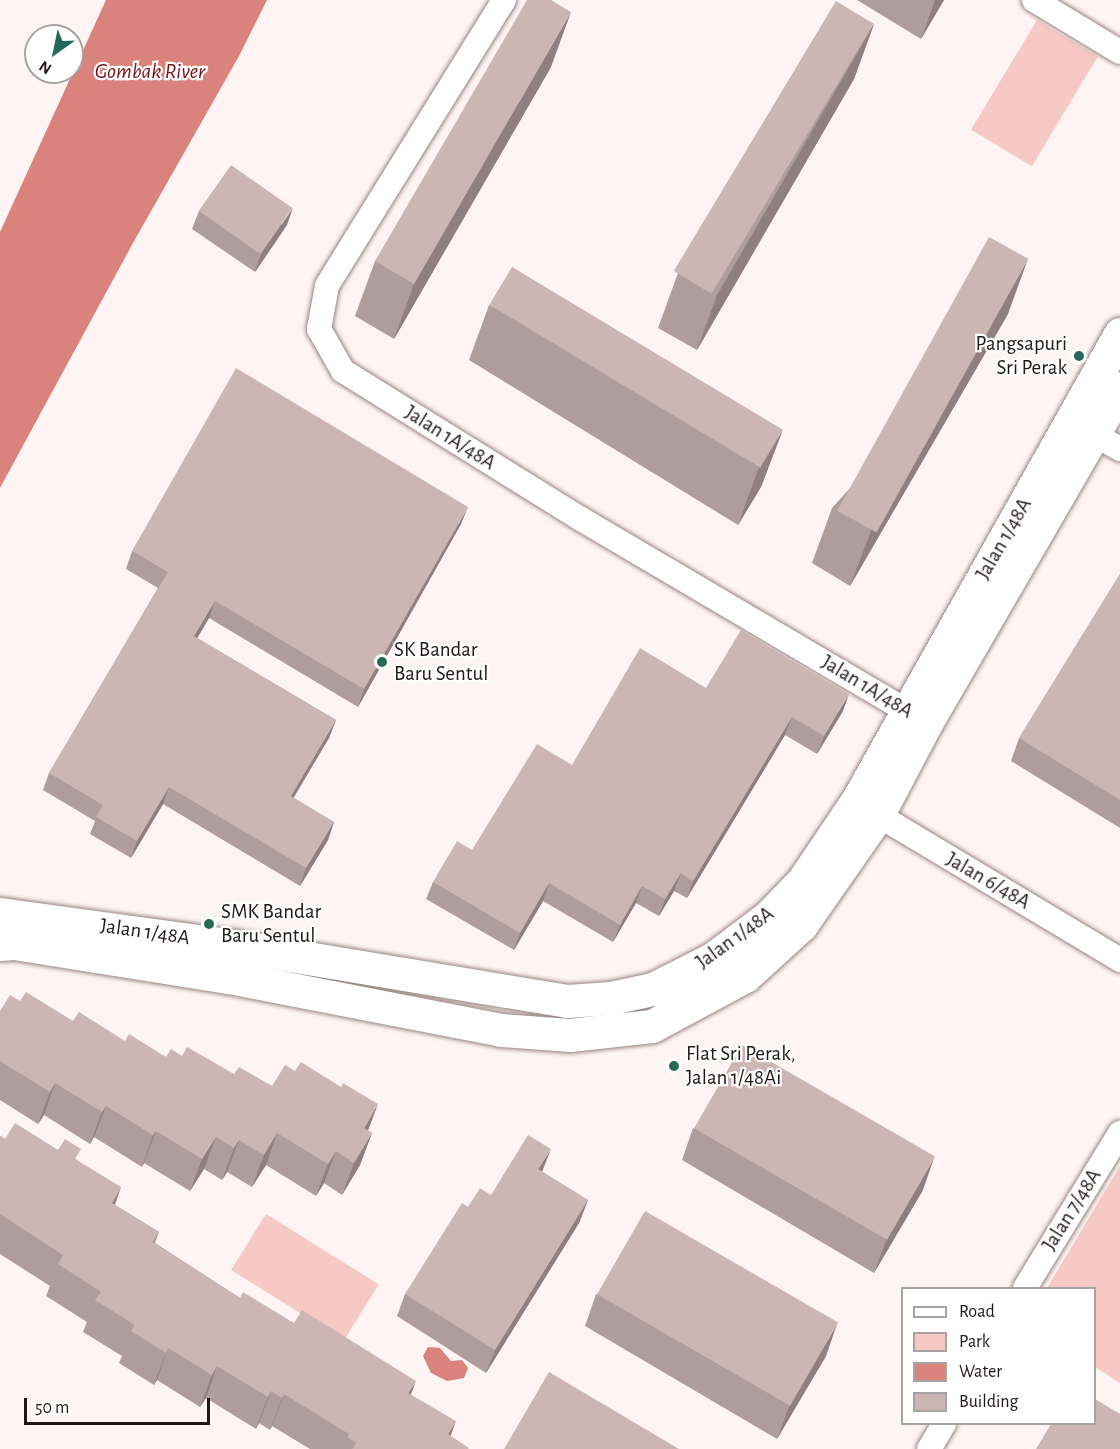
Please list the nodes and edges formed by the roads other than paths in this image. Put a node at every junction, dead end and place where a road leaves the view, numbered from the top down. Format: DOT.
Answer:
graph roads {
  1 [pos="504,0"];
  2 [pos="1034,0"];
  3 [pos="1120,52"];
  4 [pos="1120,334"];
  5 [pos="1120,388"];
  6 [pos="1095,435"];
  7 [pos="917,717"];
  8 [pos="867,809"];
  9 [pos="0,914"];
  10 [pos="0,944"];
  11 [pos="1120,960"];
  12 [pos="1120,1133"];
  13 [pos="1026,1287"];
  14 [pos="943,1425"];
  15 [pos="929,1449"];
  1 -- 7 [label="street, Jalan 1A/48A"];
  2 -- 3 [label="street"];
  4 -- 6 [label="main road, Jalan 1/48A"];
  5 -- 6 [label="main road, Jalan 1/48A"];
  6 -- 7 [label="main road, Jalan 1/48A"];
  7 -- 8 [label="main road, Jalan 1/48A"];
  8 -- 9 [label="main road, Jalan 1/48A"];
  8 -- 10 [label="main road, Jalan 1/48A"];
  8 -- 11 [label="street, Jalan 6/48A"];
  12 -- 13 [label="street, Jalan 7/48A"];
  14 -- 15 [label="street"];
}
